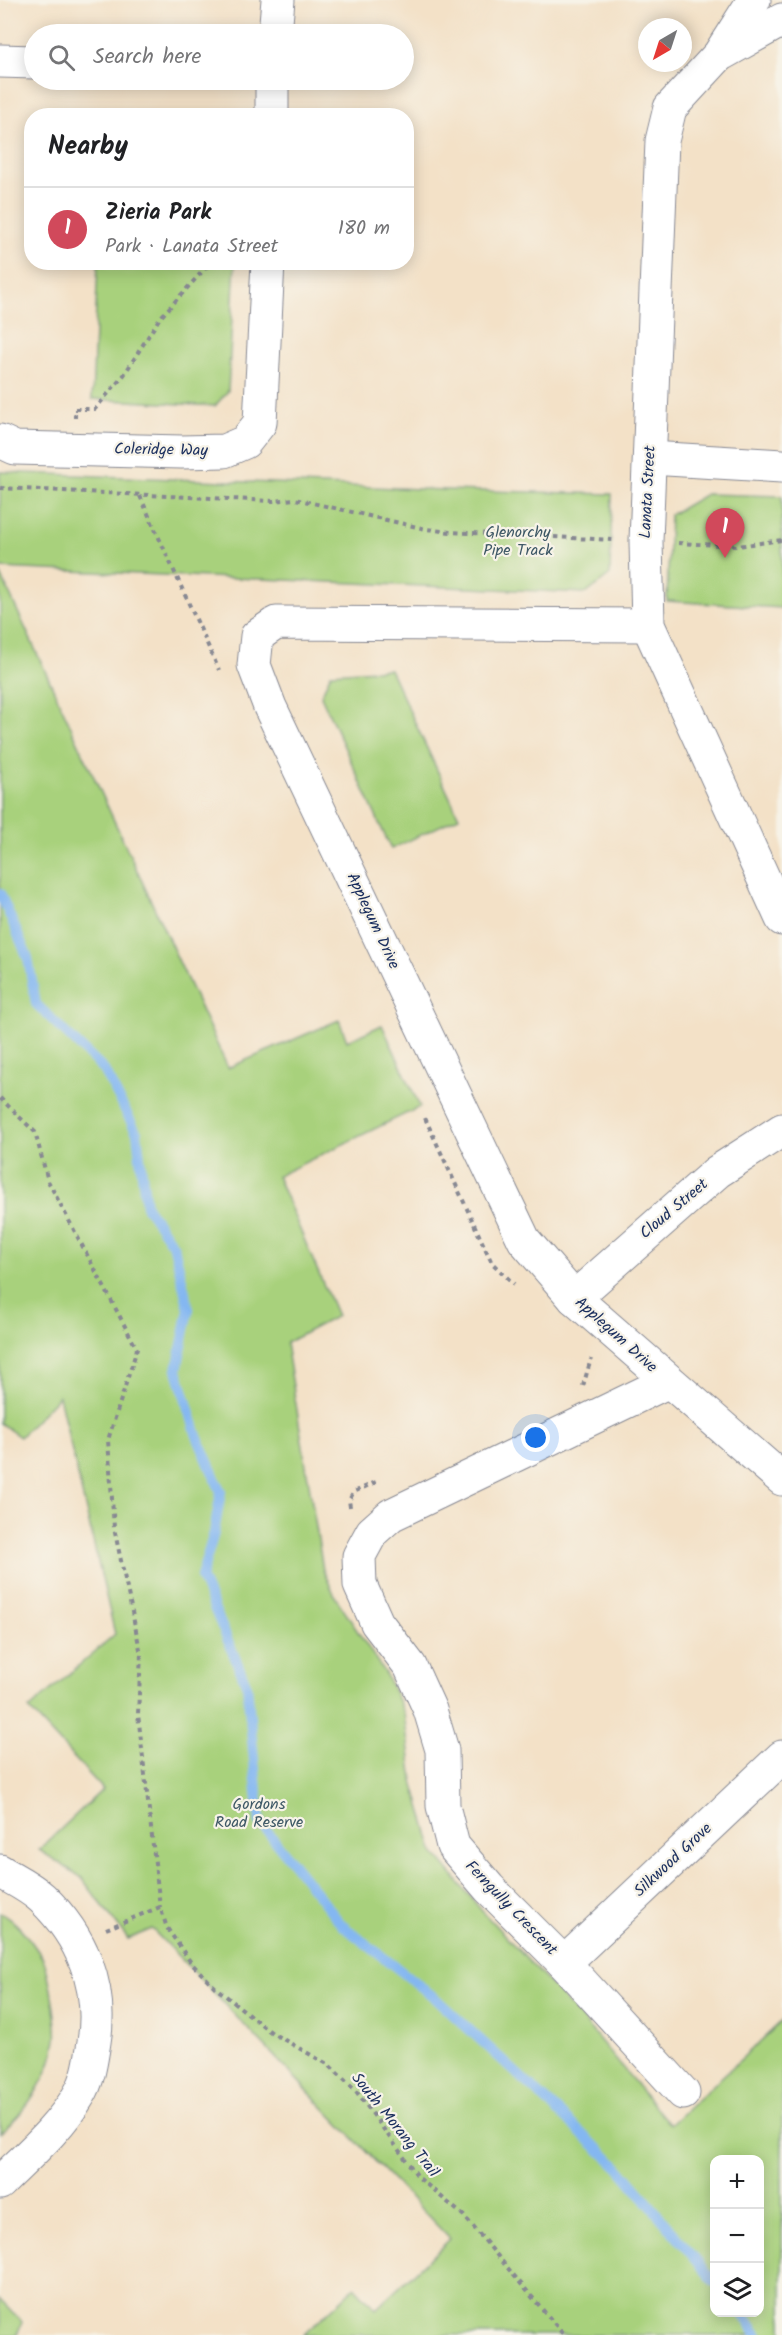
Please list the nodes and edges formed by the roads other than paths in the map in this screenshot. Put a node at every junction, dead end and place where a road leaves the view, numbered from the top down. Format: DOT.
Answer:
graph roads {
  1 [pos="278,0"];
  2 [pos="754,0"];
  3 [pos="782,20"];
  4 [pos="276,24"];
  5 [pos="718,55"];
  6 [pos="0,61"];
  7 [pos="24,62"];
  8 [pos="272,90"];
  9 [pos="272,108"];
  10 [pos="268,270"];
  11 [pos="0,441"];
  12 [pos="650,458"];
  13 [pos="782,466"];
  14 [pos="648,625"];
  15 [pos="782,919"];
  16 [pos="782,1130"];
  17 [pos="574,1298"];
  18 [pos="667,1382"];
  19 [pos="782,1479"];
  20 [pos="782,1757"];
  21 [pos="0,1870"];
  22 [pos="564,1963"];
  23 [pos="683,2093"];
  24 [pos="0,2183"];
  1 -- 4 [label="street"];
  2 -- 5 [label="street, Lanata Street"];
  3 -- 5 [label="street, Lanata Street"];
  5 -- 12 [label="street, Lanata Street"];
  6 -- 7 [label="street"];
  8 -- 9 [label="street"];
  10 -- 11 [label="street, Coleridge Way"];
  12 -- 13 [label="street"];
  12 -- 14 [label="street, Lanata Street"];
  14 -- 15 [label="street, Lanata Street"];
  14 -- 17 [label="street, Applegum Drive"];
  16 -- 17 [label="street, Cloud Street"];
  17 -- 18 [label="street, Applegum Drive"];
  18 -- 19 [label="street, Applegum Drive"];
  18 -- 22 [label="street, Ferngully Crescent"];
  20 -- 22 [label="street, Silkwood Grove"];
  21 -- 24 [label="street"];
  22 -- 23 [label="street, Ferngully Crescent"];
}
